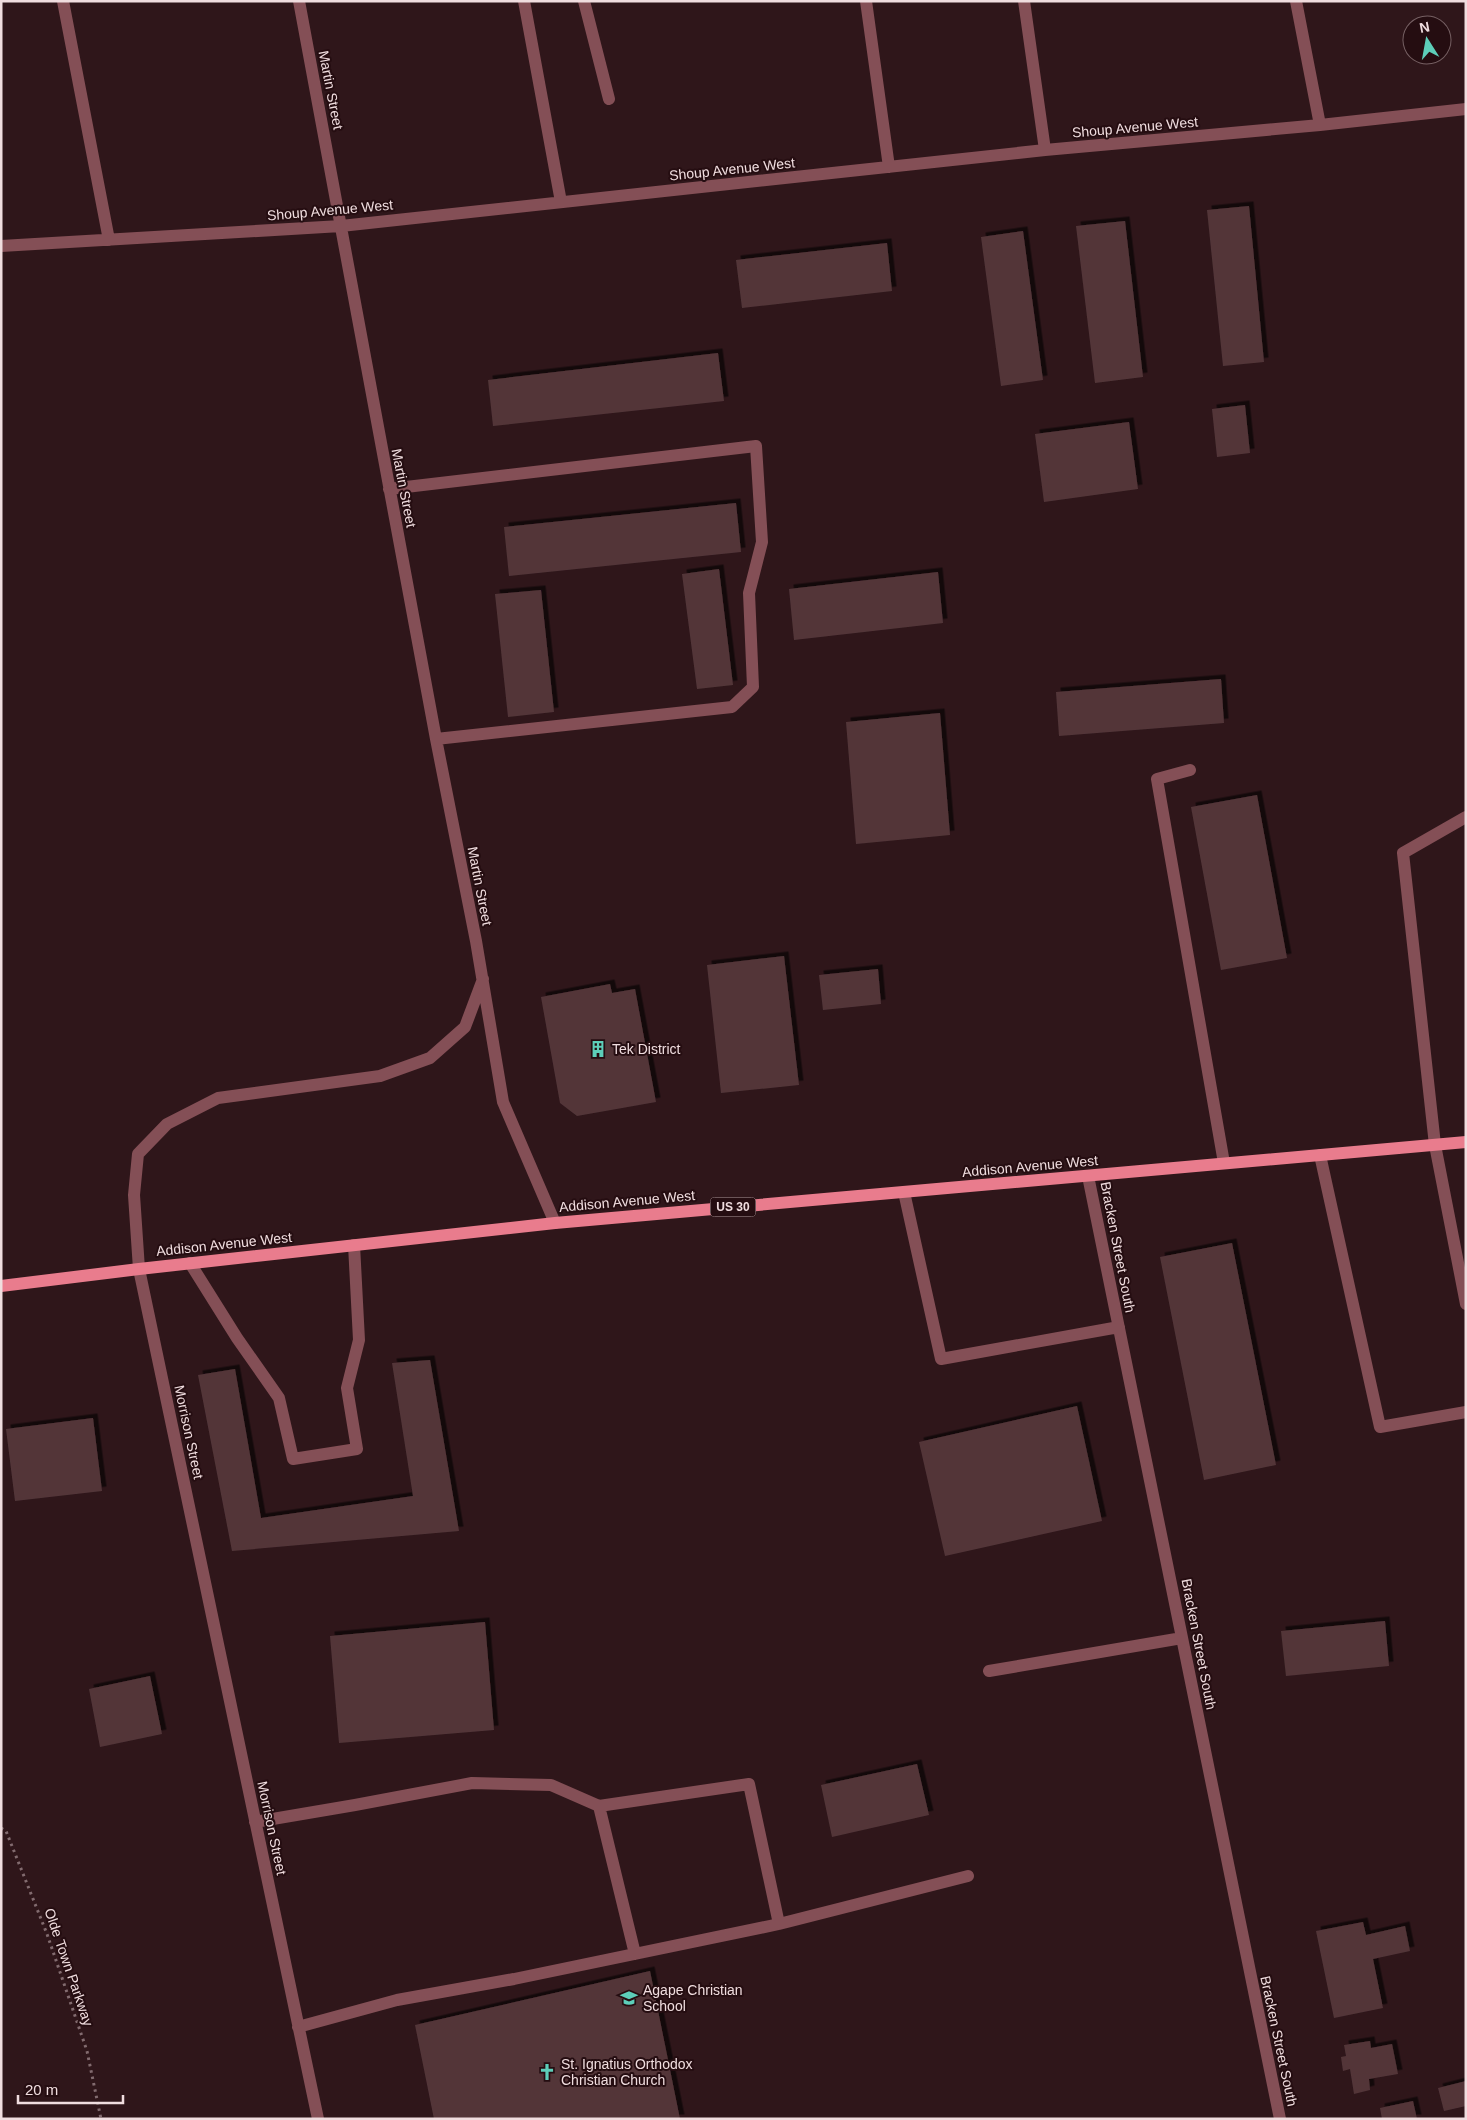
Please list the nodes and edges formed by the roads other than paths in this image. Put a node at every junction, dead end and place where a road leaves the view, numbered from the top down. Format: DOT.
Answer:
graph roads {
  1 [pos="63,1"];
  2 [pos="299,1"];
  3 [pos="524,1"];
  4 [pos="584,1"];
  5 [pos="866,1"];
  6 [pos="1024,1"];
  7 [pos="1296,1"];
  8 [pos="609,100"];
  9 [pos="1466,109"];
  10 [pos="1320,125"];
  11 [pos="1045,150"];
  12 [pos="889,167"];
  13 [pos="560,202"];
  14 [pos="341,226"];
  15 [pos="108,240"];
  16 [pos="1,246"];
  17 [pos="389,489"];
  18 [pos="436,739"];
  19 [pos="1190,770"];
  20 [pos="1466,817"];
  21 [pos="483,979"];
  22 [pos="1466,1142"];
  23 [pos="1435,1145"];
  24 [pos="1320,1155"];
  25 [pos="1224,1163"];
  26 [pos="1088,1176"];
  27 [pos="904,1192"];
  28 [pos="554,1223"];
  29 [pos="354,1245"];
  30 [pos="190,1263"];
  31 [pos="139,1269"];
  32 [pos="1,1286"];
  33 [pos="1466,1304"];
  34 [pos="1119,1327"];
  35 [pos="1466,1412"];
  36 [pos="1182,1638"];
  37 [pos="989,1671"];
  38 [pos="599,1806"];
  39 [pos="255,1822"];
  40 [pos="968,1876"];
  41 [pos="779,1924"];
  42 [pos="635,1954"];
  43 [pos="298,2027"];
  44 [pos="318,2119"];
  45 [pos="1280,2119"];
  1 -- 15 [label="street"];
  2 -- 14 [label="street, Martin Street"];
  3 -- 13 [label="street"];
  4 -- 8 [label="street"];
  5 -- 12 [label="street"];
  6 -- 11 [label="street"];
  7 -- 10 [label="street"];
  9 -- 10 [label="street, Shoup Avenue West"];
  10 -- 11 [label="street, Shoup Avenue West"];
  11 -- 12 [label="street, Shoup Avenue West"];
  12 -- 13 [label="street, Shoup Avenue West"];
  13 -- 14 [label="street, Shoup Avenue West"];
  14 -- 15 [label="street, Shoup Avenue West"];
  14 -- 17 [label="street, Martin Street"];
  15 -- 16 [label="street, Shoup Avenue West"];
  17 -- 18 [label="street, Martin Street"];
  17 -- 18 [label="street"];
  18 -- 21 [label="street, Martin Street"];
  19 -- 25 [label="street"];
  20 -- 23 [label="street"];
  21 -- 28 [label="street, Martin Street"];
  21 -- 31 [label="street, Morrison Street"];
  22 -- 23 [label="main road, Addison Avenue West / US 30"];
  23 -- 24 [label="main road, Addison Avenue West / US 30"];
  23 -- 33 [label="street"];
  24 -- 25 [label="main road, Addison Avenue West / US 30"];
  24 -- 35 [label="street"];
  25 -- 26 [label="main road, Addison Avenue West / US 30"];
  26 -- 27 [label="main road, Addison Avenue West / US 30"];
  26 -- 34 [label="street, Bracken Street South"];
  27 -- 28 [label="main road, Addison Avenue West / US 30"];
  27 -- 34 [label="street"];
  28 -- 29 [label="main road, Addison Avenue West / US 30"];
  29 -- 30 [label="main road, Addison Avenue West / US 30"];
  29 -- 30 [label="street"];
  30 -- 31 [label="main road, Addison Avenue West / US 30"];
  31 -- 32 [label="main road, Addison Avenue West / US 30"];
  31 -- 39 [label="street, Morrison Street"];
  34 -- 36 [label="street, Bracken Street South"];
  36 -- 37 [label="street"];
  36 -- 45 [label="street, Bracken Street South"];
  38 -- 39 [label="street"];
  38 -- 41 [label="street"];
  38 -- 42 [label="street"];
  39 -- 43 [label="street, Morrison Street"];
  40 -- 41 [label="street"];
  41 -- 42 [label="street"];
  42 -- 43 [label="street"];
  43 -- 44 [label="street, Morrison Street"];
}
